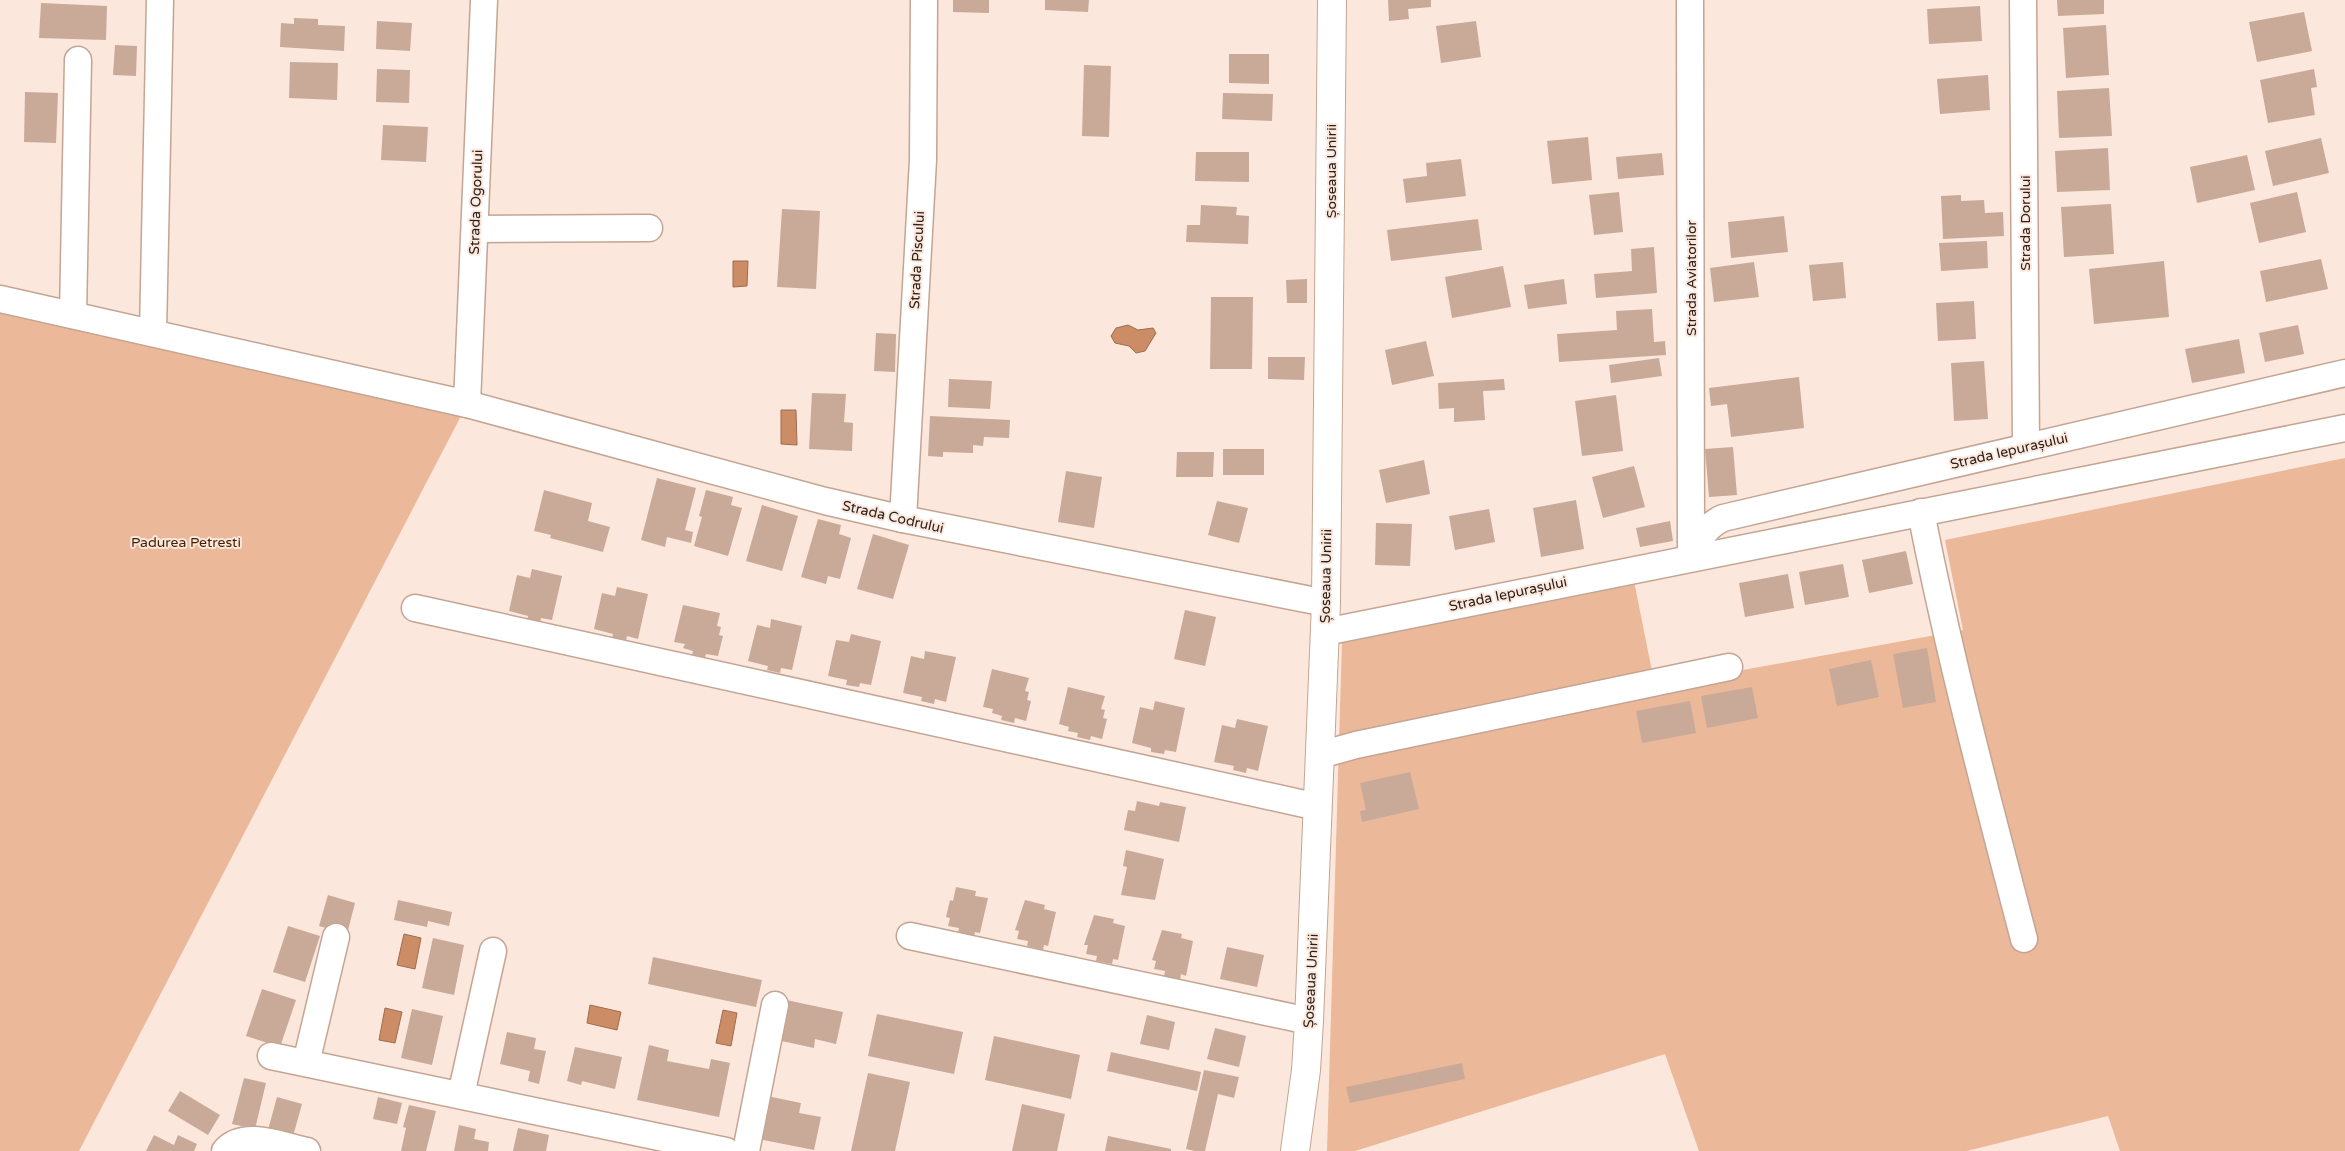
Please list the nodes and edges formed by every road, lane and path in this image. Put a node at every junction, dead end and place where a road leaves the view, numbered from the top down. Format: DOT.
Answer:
graph roads {
  1 [pos="160,0"];
  2 [pos="484,0"];
  3 [pos="924,0"];
  4 [pos="1332,0"];
  5 [pos="1690,0"];
  6 [pos="2023,0"];
  7 [pos="78,60"];
  8 [pos="649,228"];
  9 [pos="476,229"];
  10 [pos="0,299"];
  11 [pos="73,315"];
  12 [pos="153,332"];
  13 [pos="2345,373"];
  14 [pos="467,404"];
  15 [pos="2345,428"];
  16 [pos="2026,447"];
  17 [pos="1921,512"];
  18 [pos="903,520"];
  19 [pos="1691,557"];
  20 [pos="1326,603"];
  21 [pos="415,608"];
  22 [pos="1325,632"];
  23 [pos="1729,667"];
  24 [pos="1320,755"];
  25 [pos="1318,807"];
  26 [pos="910,936"];
  27 [pos="336,937"];
  28 [pos="2024,939"];
  29 [pos="493,951"];
  30 [pos="775,1005"];
  31 [pos="1309,1021"];
  32 [pos="271,1056"];
  33 [pos="306,1063"];
  34 [pos="461,1095"];
  35 [pos="225,1151"];
  36 [pos="307,1151"];
  37 [pos="726,1151"];
  38 [pos="746,1151"];
  39 [pos="1295,1151"];
  1 -- 12 [label="street"];
  2 -- 9 [label="street, Strada Ogorului"];
  3 -- 18 [label="street, Strada Piscului"];
  4 -- 20 [label="main road, Șoseaua Unirii"];
  5 -- 19 [label="street, Strada Aviatorilor"];
  6 -- 16 [label="street, Strada Dorului"];
  7 -- 11 [label="street"];
  8 -- 9 [label="street"];
  9 -- 14 [label="street, Strada Ogorului"];
  10 -- 11 [label="street, Strada Codrului"];
  11 -- 12 [label="street, Strada Codrului"];
  12 -- 14 [label="street, Strada Codrului"];
  13 -- 16 [label="street, Strada Iepurașului"];
  14 -- 18 [label="street, Strada Codrului"];
  15 -- 17 [label="street, Strada Iepurașului"];
  16 -- 19 [label="street, Strada Iepurașului"];
  17 -- 19 [label="street, Strada Iepurașului"];
  17 -- 28 [label="street"];
  18 -- 20 [label="street, Strada Codrului"];
  19 -- 22 [label="street, Strada Iepurașului"];
  20 -- 22 [label="main road, Șoseaua Unirii"];
  21 -- 25 [label="street"];
  22 -- 24 [label="main road, Șoseaua Unirii"];
  23 -- 24 [label="street"];
  24 -- 25 [label="main road, Șoseaua Unirii"];
  25 -- 31 [label="main road, Șoseaua Unirii"];
  26 -- 31 [label="street"];
  27 -- 33 [label="street"];
  29 -- 34 [label="street"];
  30 -- 38 [label="street"];
  31 -- 39 [label="main road, Șoseaua Unirii"];
  32 -- 33 [label="street"];
  33 -- 34 [label="street"];
  34 -- 37 [label="street"];
  35 -- 36 [label="street"];
}
